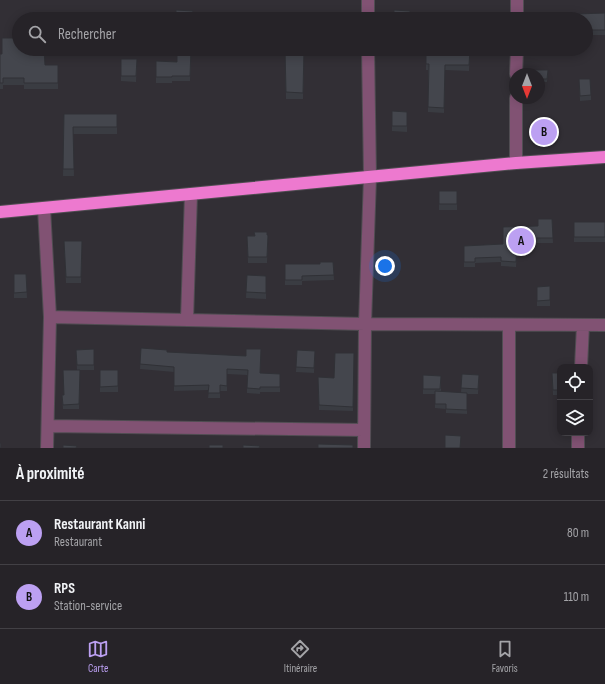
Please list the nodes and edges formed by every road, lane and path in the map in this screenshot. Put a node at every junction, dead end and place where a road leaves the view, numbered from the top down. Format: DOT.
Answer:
graph roads {
  1 [pos="368,0"];
  2 [pos="517,0"];
  3 [pos="368,12"];
  4 [pos="517,12"];
  5 [pos="368,56"];
  6 [pos="516,56"];
  7 [pos="516,68"];
  8 [pos="516,104"];
  9 [pos="605,157"];
  10 [pos="516,163"];
  11 [pos="370,177"];
  12 [pos="191,194"];
  13 [pos="44,208"];
  14 [pos="0,212"];
  15 [pos="50,317"];
  16 [pos="187,320"];
  17 [pos="365,324"];
  18 [pos="509,325"];
  19 [pos="583,325"];
  20 [pos="605,325"];
  21 [pos="581,364"];
  22 [pos="48,426"];
  23 [pos="364,430"];
  24 [pos="578,436"];
  25 [pos="48,448"];
  26 [pos="364,448"];
  27 [pos="509,448"];
  28 [pos="578,448"];
  1 -- 3 [label="street"];
  2 -- 4 [label="street"];
  5 -- 11 [label="street"];
  6 -- 7 [label="street"];
  8 -- 10 [label="street"];
  9 -- 10 [label="highway"];
  10 -- 11 [label="highway"];
  11 -- 12 [label="highway"];
  11 -- 17 [label="street"];
  12 -- 13 [label="highway"];
  12 -- 16 [label="street"];
  13 -- 14 [label="highway"];
  13 -- 15 [label="street"];
  15 -- 16 [label="street"];
  15 -- 22 [label="street"];
  16 -- 17 [label="street"];
  17 -- 18 [label="street"];
  17 -- 23 [label="street"];
  18 -- 19 [label="street"];
  18 -- 27 [label="street"];
  19 -- 20 [label="street"];
  19 -- 21 [label="street"];
  22 -- 23 [label="street"];
  22 -- 25 [label="street"];
  23 -- 26 [label="street"];
  24 -- 28 [label="street"];
}
